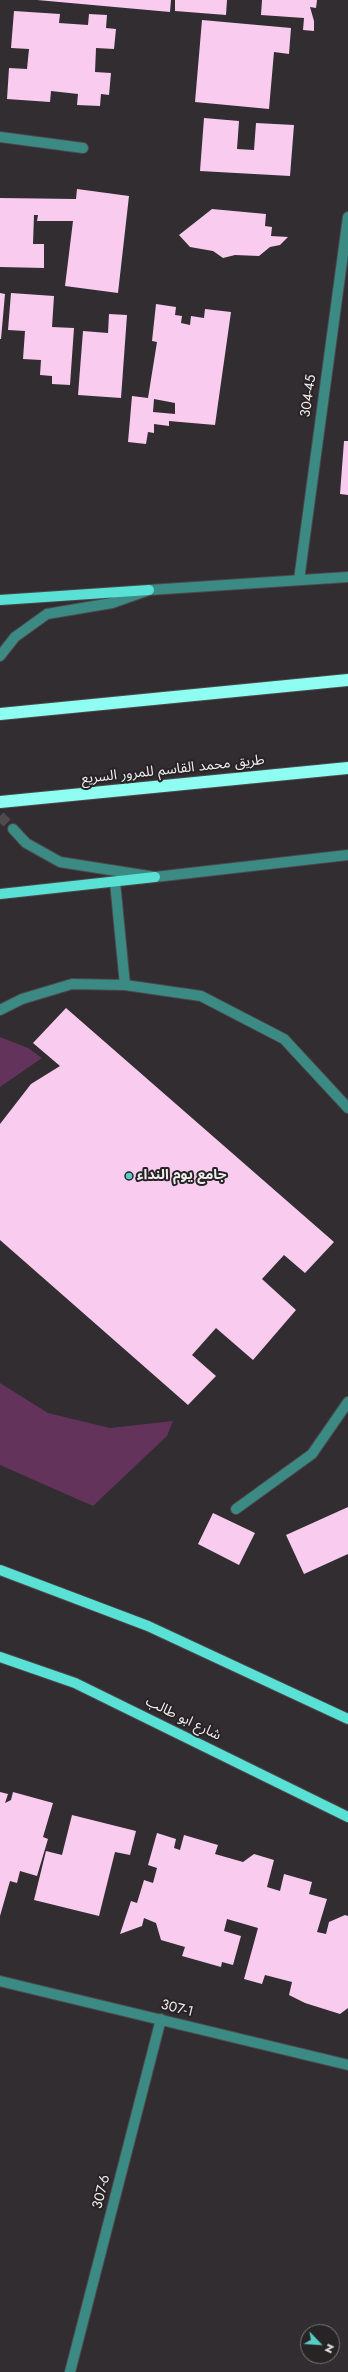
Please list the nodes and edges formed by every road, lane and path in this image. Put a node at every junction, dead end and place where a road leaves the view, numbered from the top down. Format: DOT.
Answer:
graph roads {
  1 [pos="0,137"];
  2 [pos="83,148"];
  3 [pos="348,217"];
  4 [pos="348,577"];
  5 [pos="298,580"];
  6 [pos="149,590"];
  7 [pos="0,600"];
  8 [pos="0,656"];
  9 [pos="348,680"];
  10 [pos="0,714"];
  11 [pos="348,768"];
  12 [pos="0,802"];
  13 [pos="13,829"];
  14 [pos="348,855"];
  15 [pos="156,877"];
  16 [pos="115,882"];
  17 [pos="0,894"];
  18 [pos="125,985"];
  19 [pos="0,1010"];
  20 [pos="348,1108"];
  21 [pos="348,1402"];
  22 [pos="236,1508"];
  23 [pos="0,1570"];
  24 [pos="0,1657"];
  25 [pos="348,1719"];
  26 [pos="348,1817"];
  27 [pos="0,1981"];
  28 [pos="161,2019"];
  29 [pos="348,2065"];
  30 [pos="70,2372"];
  1 -- 2 [label="street"];
  3 -- 5 [label="street, 304-45"];
  4 -- 5 [label="street"];
  5 -- 6 [label="street"];
  6 -- 7 [label="main road"];
  6 -- 8 [label="street"];
  9 -- 10 [label="highway"];
  11 -- 12 [label="highway, طريق محمد القاسم للمرور السريع"];
  13 -- 15 [label="street"];
  14 -- 15 [label="street"];
  15 -- 16 [label="main road"];
  16 -- 17 [label="main road"];
  16 -- 18 [label="street"];
  18 -- 19 [label="street"];
  18 -- 20 [label="street"];
  21 -- 22 [label="street"];
  23 -- 25 [label="main road"];
  24 -- 26 [label="main road, شارع ابو طالب"];
  27 -- 28 [label="street, 307-1"];
  28 -- 29 [label="street, 307-1"];
  28 -- 30 [label="street, 307-6"];
}
